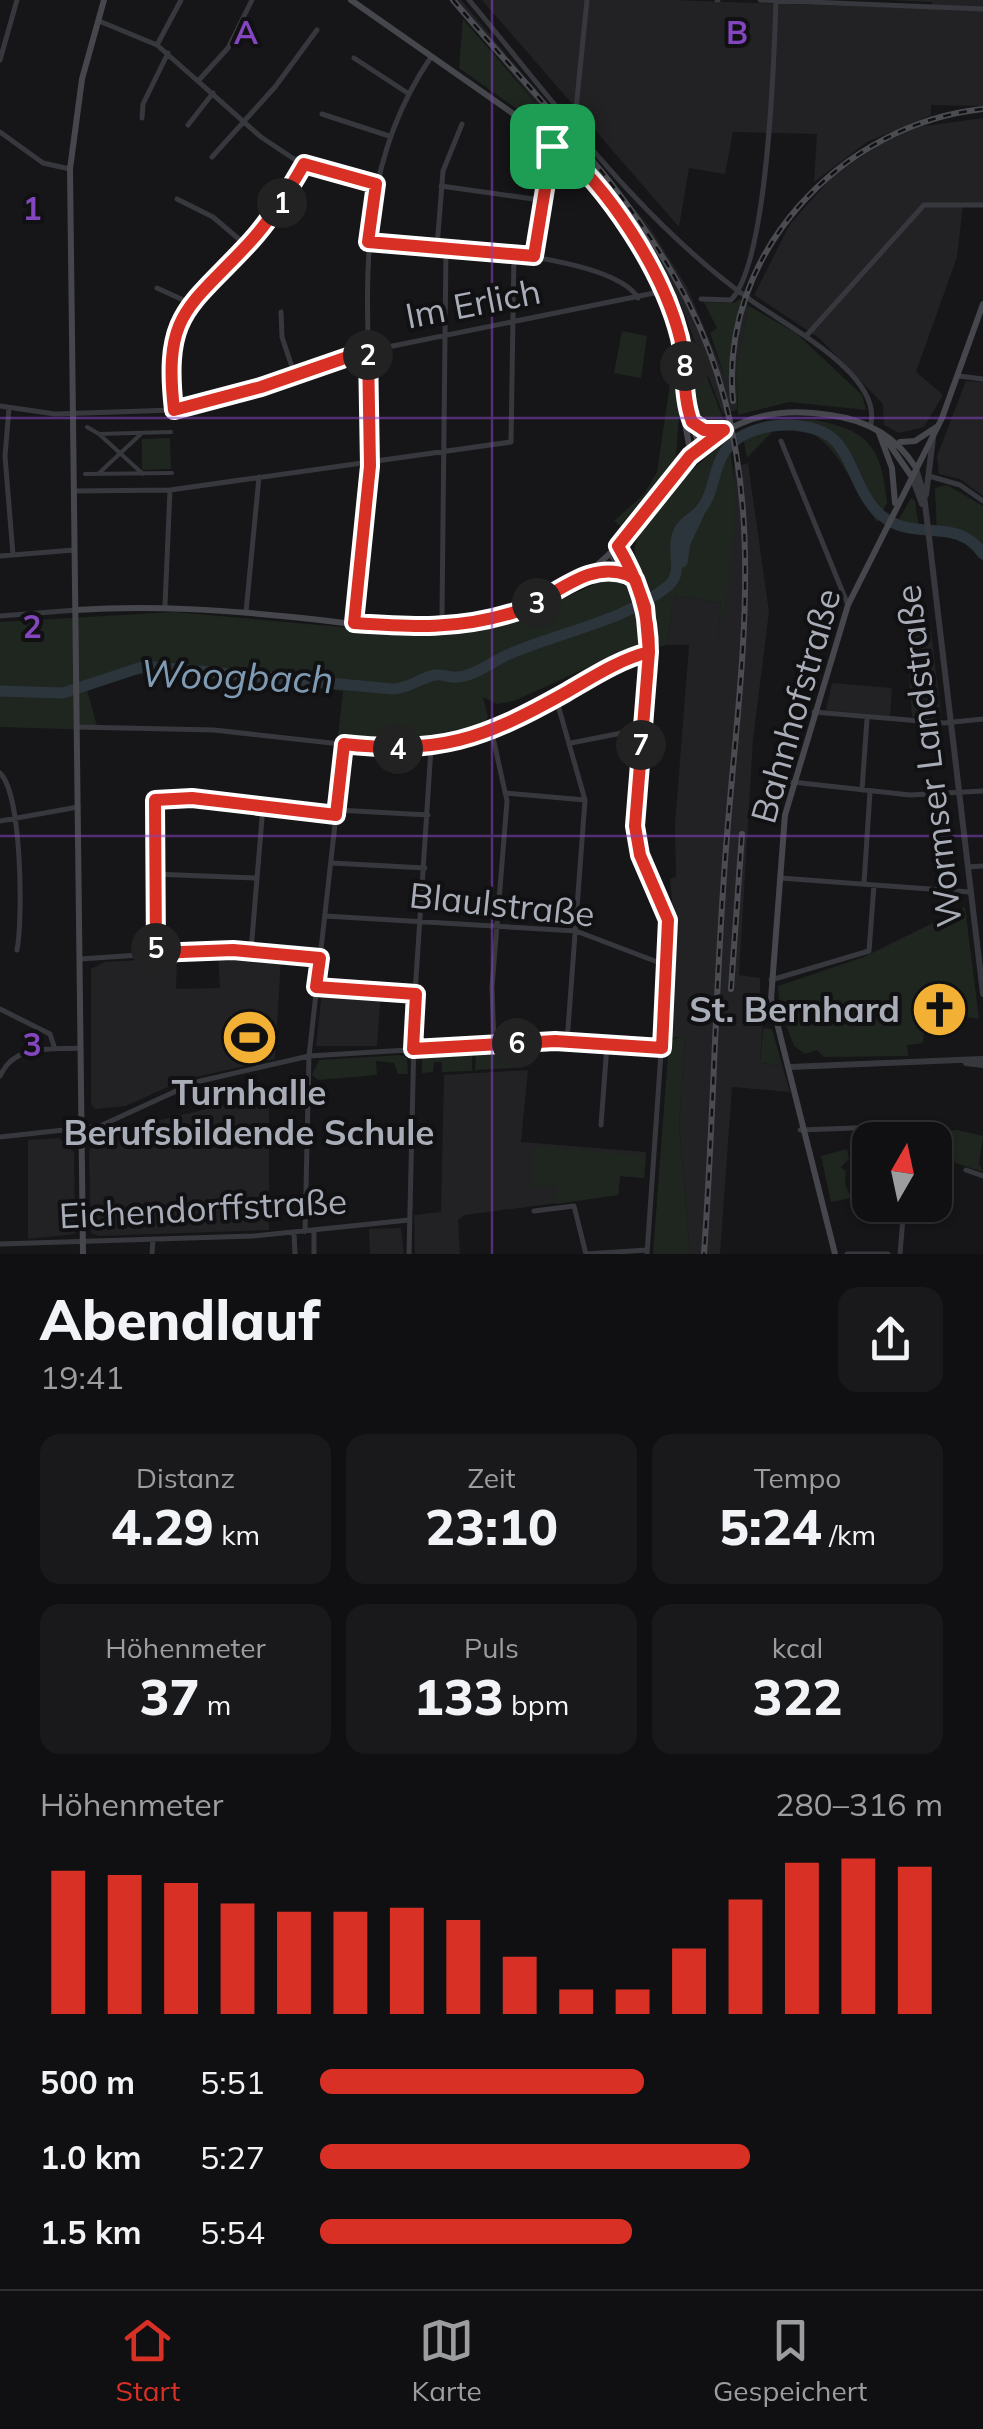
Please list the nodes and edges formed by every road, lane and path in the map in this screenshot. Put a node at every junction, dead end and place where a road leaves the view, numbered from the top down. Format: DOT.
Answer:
graph roads {
  1 [pos="17,0"];
  2 [pos="104,0"];
  3 [pos="181,0"];
  4 [pos="252,0"];
  5 [pos="351,0"];
  6 [pos="468,0"];
  7 [pos="586,0"];
  8 [pos="760,0"];
  9 [pos="776,1"];
  10 [pos="983,9"];
  11 [pos="97,21"];
  12 [pos="317,30"];
  13 [pos="157,45"];
  14 [pos="168,53"];
  15 [pos="431,57"];
  16 [pos="354,58"];
  17 [pos="0,60"];
  18 [pos="199,80"];
  19 [pos="406,92"];
  20 [pos="214,93"];
  21 [pos="322,114"];
  22 [pos="142,118"];
  23 [pos="570,120"];
  24 [pos="244,121"];
  25 [pos="462,124"];
  26 [pos="188,125"];
  27 [pos="0,132"];
  28 [pos="389,136"];
  29 [pos="555,143"];
  30 [pos="212,157"];
  31 [pos="304,164"];
  32 [pos="70,169"];
  33 [pos="376,184"];
  34 [pos="441,186"];
  35 [pos="177,199"];
  36 [pos="541,200"];
  37 [pos="983,206"];
  38 [pos="368,242"];
  39 [pos="247,246"];
  40 [pos="437,246"];
  41 [pos="446,248"];
  42 [pos="514,254"];
  43 [pos="534,256"];
  44 [pos="156,288"];
  45 [pos="739,290"];
  46 [pos="664,291"];
  47 [pos="638,298"];
  48 [pos="701,299"];
  49 [pos="190,303"];
  50 [pos="983,304"];
  51 [pos="282,312"];
  52 [pos="512,323"];
  53 [pos="808,335"];
  54 [pos="445,336"];
  55 [pos="368,350"];
  56 [pos="295,376"];
  57 [pos="959,376"];
  58 [pos="983,379"];
  59 [pos="0,406"];
  60 [pos="9,408"];
  61 [pos="687,409"];
  62 [pos="174,410"];
  63 [pos="73,414"];
  64 [pos="692,422"];
  65 [pos="938,426"];
  66 [pos="87,427"];
  67 [pos="874,429"];
  68 [pos="724,430"];
  69 [pos="171,432"];
  70 [pos="142,433"];
  71 [pos="99,434"];
  72 [pos="933,437"];
  73 [pos="780,441"];
  74 [pos="897,442"];
  75 [pos="700,447"];
  76 [pos="446,451"];
  77 [pos="120,454"];
  78 [pos="690,456"];
  79 [pos="2,457"];
  80 [pos="370,459"];
  81 [pos="172,473"];
  82 [pos="914,473"];
  83 [pos="86,474"];
  84 [pos="98,474"];
  85 [pos="110,474"];
  86 [pos="143,474"];
  87 [pos="928,476"];
  88 [pos="259,477"];
  89 [pos="110,482"];
  90 [pos="170,490"];
  91 [pos="74,492"];
  92 [pos="983,501"];
  93 [pos="894,512"];
  94 [pos="925,512"];
  95 [pos="618,546"];
  96 [pos="74,550"];
  97 [pos="609,554"];
  98 [pos="12,555"];
  99 [pos="0,556"];
  100 [pos="584,575"];
  101 [pos="633,579"];
  102 [pos="848,604"];
  103 [pos="166,605"];
  104 [pos="76,610"];
  105 [pos="246,612"];
  106 [pos="442,614"];
  107 [pos="0,616"];
  108 [pos="354,623"];
  109 [pos="649,652"];
  110 [pos="556,698"];
  111 [pos="814,712"];
  112 [pos="866,718"];
  113 [pos="983,719"];
  114 [pos="950,723"];
  115 [pos="78,727"];
  116 [pos="643,728"];
  117 [pos="492,732"];
  118 [pos="571,743"];
  119 [pos="344,744"];
  120 [pos="431,748"];
  121 [pos="0,773"];
  122 [pos="792,782"];
  123 [pos="862,791"];
  124 [pos="983,791"];
  125 [pos="870,792"];
  126 [pos="505,793"];
  127 [pos="959,794"];
  128 [pos="585,800"];
  129 [pos="263,806"];
  130 [pos="78,808"];
  131 [pos="336,812"];
  132 [pos="428,815"];
  133 [pos="14,818"];
  134 [pos="0,821"];
  135 [pos="331,863"];
  136 [pos="983,866"];
  137 [pos="425,868"];
  138 [pos="968,868"];
  139 [pos="154,874"];
  140 [pos="257,878"];
  141 [pos="778,878"];
  142 [pos="864,884"];
  143 [pos="874,885"];
  144 [pos="970,892"];
  145 [pos="325,916"];
  146 [pos="420,920"];
  147 [pos="498,924"];
  148 [pos="576,931"];
  149 [pos="17,950"];
  150 [pos="251,951"];
  151 [pos="156,953"];
  152 [pos="320,958"];
  153 [pos="80,959"];
  154 [pos="668,966"];
  155 [pos="771,980"];
  156 [pos="316,987"];
  157 [pos="416,994"];
  158 [pos="983,994"];
  159 [pos="0,1009"];
  160 [pos="567,1042"];
  161 [pos="494,1044"];
  162 [pos="607,1045"];
  163 [pos="81,1048"];
  164 [pos="662,1048"];
  165 [pos="56,1049"];
  166 [pos="413,1049"];
  167 [pos="308,1056"];
  168 [pos="983,1061"];
  169 [pos="790,1067"];
  170 [pos="0,1076"];
  171 [pos="601,1125"];
  172 [pos="82,1128"];
  173 [pos="852,1128"];
  174 [pos="803,1129"];
  175 [pos="0,1137"];
  176 [pos="966,1170"];
  177 [pos="983,1176"];
  178 [pos="534,1211"];
  179 [pos="408,1220"];
  180 [pos="903,1222"];
  181 [pos="305,1232"];
  182 [pos="314,1232"];
  183 [pos="294,1233"];
  184 [pos="152,1239"];
  185 [pos="83,1242"];
  186 [pos="0,1244"];
  187 [pos="647,1252"];
  188 [pos="83,1254"];
  189 [pos="152,1254"];
  190 [pos="295,1254"];
  191 [pos="314,1254"];
  192 [pos="410,1254"];
  193 [pos="586,1254"];
  194 [pos="835,1254"];
  195 [pos="846,1254"];
  196 [pos="888,1254"];
  197 [pos="900,1254"];
  1 -- 17 [label="street"];
  2 -- 11 [label="main road"];
  3 -- 13 [label="street"];
  4 -- 18 [label="street"];
  5 -- 15 [label="main road"];
  6 -- 23 [label="street"];
  7 -- 23 [label="street"];
  8 -- 9 [label="street"];
  9 -- 10 [label="street"];
  9 -- 45 [label="street"];
  11 -- 13 [label="street"];
  11 -- 32 [label="main road"];
  12 -- 24 [label="street"];
  13 -- 14 [label="street"];
  14 -- 18 [label="street"];
  14 -- 22 [label="street"];
  15 -- 19 [label="street"];
  15 -- 29 [label="main road"];
  16 -- 19 [label="street"];
  18 -- 20 [label="street"];
  19 -- 28 [label="street"];
  20 -- 24 [label="street"];
  20 -- 26 [label="street"];
  21 -- 28 [label="street"];
  23 -- 45 [label="street"];
  24 -- 30 [label="street"];
  24 -- 31 [label="street"];
  25 -- 34 [label="street"];
  27 -- 32 [label="street"];
  28 -- 33 [label="street"];
  29 -- 36 [label="street"];
  29 -- 46 [label="main road"];
  31 -- 33 [label="street"];
  31 -- 39 [label="street"];
  32 -- 63 [label="main road"];
  33 -- 38 [label="street"];
  34 -- 36 [label="street"];
  34 -- 40 [label="street"];
  35 -- 39 [label="street"];
  36 -- 43 [label="street"];
  37 -- 53 [label="street"];
  38 -- 40 [label="street"];
  38 -- 55 [label="street"];
  39 -- 49 [label="street"];
  40 -- 41 [label="street"];
  41 -- 42 [label="street"];
  41 -- 54 [label="street"];
  42 -- 43 [label="street"];
  42 -- 52 [label="street"];
  43 -- 47 [label="street"];
  44 -- 49 [label="street"];
  45 -- 48 [label="street"];
  45 -- 53 [label="street"];
  46 -- 47 [label="street, Im Erlich"];
  46 -- 61 [label="main road"];
  47 -- 52 [label="street, Im Erlich"];
  49 -- 62 [label="street"];
  50 -- 57 [label="main road"];
  51 -- 56 [label="street"];
  52 -- 54 [label="street, Im Erlich"];
  52 -- 76 [label="street"];
  53 -- 67 [label="street"];
  54 -- 55 [label="street, Im Erlich"];
  54 -- 76 [label="street"];
  55 -- 56 [label="street, Im Erlich"];
  55 -- 80 [label="street"];
  56 -- 62 [label="street, Im Erlich"];
  57 -- 58 [label="street"];
  57 -- 65 [label="main road"];
  59 -- 60 [label="street, Im Erlich"];
  60 -- 63 [label="street, Im Erlich"];
  60 -- 79 [label="street"];
  61 -- 64 [label="main road"];
  61 -- 78 [label="main road"];
  62 -- 63 [label="street, Im Erlich"];
  63 -- 91 [label="main road"];
  64 -- 68 [label="main road"];
  64 -- 75 [label="main road"];
  65 -- 72 [label="main road"];
  65 -- 74 [label="main road"];
  66 -- 71 [label="street"];
  67 -- 68 [label="main road"];
  67 -- 74 [label="main road"];
  67 -- 82 [label="main road"];
  67 -- 93 [label="main road"];
  68 -- 75 [label="main road"];
  69 -- 70 [label="street"];
  70 -- 71 [label="street"];
  70 -- 77 [label="street"];
  71 -- 77 [label="street"];
  72 -- 82 [label="main road"];
  72 -- 87 [label="street"];
  73 -- 102 [label="street"];
  74 -- 82 [label="main road"];
  75 -- 78 [label="main road"];
  76 -- 80 [label="street"];
  76 -- 106 [label="street"];
  77 -- 84 [label="street"];
  77 -- 86 [label="street"];
  78 -- 95 [label="main road"];
  79 -- 98 [label="street"];
  80 -- 88 [label="street"];
  80 -- 108 [label="street"];
  81 -- 86 [label="street"];
  82 -- 93 [label="main road, Bahnhofstraße"];
  82 -- 94 [label="street, Wormser Landstraße"];
  83 -- 84 [label="street"];
  84 -- 85 [label="street"];
  85 -- 86 [label="street"];
  85 -- 89 [label="street"];
  87 -- 92 [label="street"];
  87 -- 94 [label="street"];
  88 -- 90 [label="street"];
  88 -- 105 [label="street"];
  90 -- 91 [label="street"];
  90 -- 103 [label="street"];
  91 -- 96 [label="main road"];
  93 -- 102 [label="main road, Bahnhofstraße"];
  94 -- 114 [label="street, Wormser Landstraße"];
  95 -- 97 [label="main road"];
  95 -- 101 [label="street"];
  96 -- 98 [label="street"];
  96 -- 104 [label="main road"];
  97 -- 100 [label="main road"];
  97 -- 101 [label="street"];
  98 -- 99 [label="street"];
  100 -- 101 [label="street"];
  100 -- 108 [label="main road"];
  101 -- 109 [label="street"];
  102 -- 111 [label="main road, Bahnhofstraße"];
  103 -- 104 [label="main road"];
  103 -- 105 [label="main road"];
  104 -- 107 [label="street"];
  104 -- 115 [label="main road"];
  105 -- 108 [label="main road"];
  109 -- 110 [label="street"];
  109 -- 116 [label="street"];
  110 -- 117 [label="street"];
  110 -- 118 [label="street"];
  111 -- 112 [label="street"];
  111 -- 122 [label="main road, Bahnhofstraße"];
  112 -- 114 [label="street"];
  112 -- 123 [label="street"];
  113 -- 114 [label="street"];
  114 -- 127 [label="street, Wormser Landstraße"];
  115 -- 119 [label="street"];
  115 -- 130 [label="main road"];
  116 -- 118 [label="street"];
  116 -- 154 [label="street"];
  117 -- 120 [label="street"];
  117 -- 126 [label="street"];
  118 -- 128 [label="street"];
  119 -- 120 [label="street"];
  119 -- 131 [label="street"];
  120 -- 132 [label="street"];
  121 -- 133 [label="street"];
  122 -- 123 [label="street"];
  122 -- 141 [label="main road, Bahnhofstraße"];
  123 -- 125 [label="street"];
  124 -- 127 [label="street"];
  125 -- 127 [label="street"];
  125 -- 142 [label="street"];
  126 -- 128 [label="street"];
  126 -- 147 [label="street"];
  127 -- 138 [label="street, Wormser Landstraße"];
  128 -- 148 [label="street"];
  129 -- 131 [label="street"];
  129 -- 139 [label="street"];
  129 -- 140 [label="street"];
  130 -- 133 [label="street"];
  130 -- 153 [label="main road"];
  131 -- 132 [label="street"];
  131 -- 135 [label="street"];
  132 -- 137 [label="street"];
  133 -- 134 [label="street"];
  133 -- 149 [label="street"];
  135 -- 137 [label="street"];
  135 -- 145 [label="street"];
  136 -- 138 [label="street"];
  137 -- 146 [label="street"];
  138 -- 144 [label="street, Wormser Landstraße"];
  139 -- 140 [label="street"];
  139 -- 151 [label="street"];
  140 -- 150 [label="street"];
  141 -- 142 [label="street"];
  141 -- 155 [label="main road, Bahnhofstraße"];
  142 -- 143 [label="street"];
  143 -- 144 [label="street"];
  143 -- 155 [label="street"];
  144 -- 158 [label="street, Wormser Landstraße"];
  145 -- 146 [label="street, Blaulstraße"];
  145 -- 152 [label="street"];
  146 -- 147 [label="street, Blaulstraße"];
  146 -- 157 [label="street"];
  147 -- 148 [label="street, Blaulstraße"];
  147 -- 161 [label="street"];
  148 -- 154 [label="street, Blaulstraße"];
  148 -- 160 [label="street"];
  150 -- 151 [label="street"];
  150 -- 152 [label="street"];
  151 -- 153 [label="street"];
  152 -- 156 [label="street"];
  153 -- 163 [label="main road"];
  154 -- 164 [label="street"];
  155 -- 169 [label="main road, Bahnhofstraße"];
  156 -- 157 [label="street"];
  156 -- 167 [label="street"];
  157 -- 166 [label="street"];
  159 -- 165 [label="street"];
  160 -- 161 [label="street"];
  160 -- 162 [label="street"];
  161 -- 166 [label="street"];
  162 -- 164 [label="street"];
  162 -- 171 [label="street"];
  163 -- 165 [label="street"];
  163 -- 172 [label="main road"];
  164 -- 187 [label="street"];
  165 -- 170 [label="street"];
  166 -- 167 [label="street"];
  166 -- 179 [label="street"];
  167 -- 172 [label="street"];
  167 -- 181 [label="street"];
  168 -- 169 [label="street"];
  169 -- 174 [label="main road, Bahnhofstraße"];
  172 -- 175 [label="street"];
  172 -- 185 [label="main road"];
  173 -- 174 [label="street"];
  174 -- 194 [label="main road, Bahnhofstraße"];
  176 -- 177 [label="street"];
  178 -- 193 [label="street"];
  179 -- 182 [label="street, Eichendorffstraße"];
  179 -- 192 [label="street"];
  180 -- 197 [label="street"];
  181 -- 182 [label="street, Eichendorffstraße"];
  181 -- 183 [label="street, Eichendorffstraße"];
  182 -- 191 [label="street"];
  183 -- 184 [label="street, Eichendorffstraße"];
  183 -- 190 [label="street"];
  184 -- 185 [label="street, Eichendorffstraße"];
  184 -- 189 [label="street"];
  185 -- 186 [label="street, Eichendorffstraße"];
  185 -- 188 [label="main road"];
  187 -- 193 [label="street"];
  195 -- 196 [label="street"];
}
